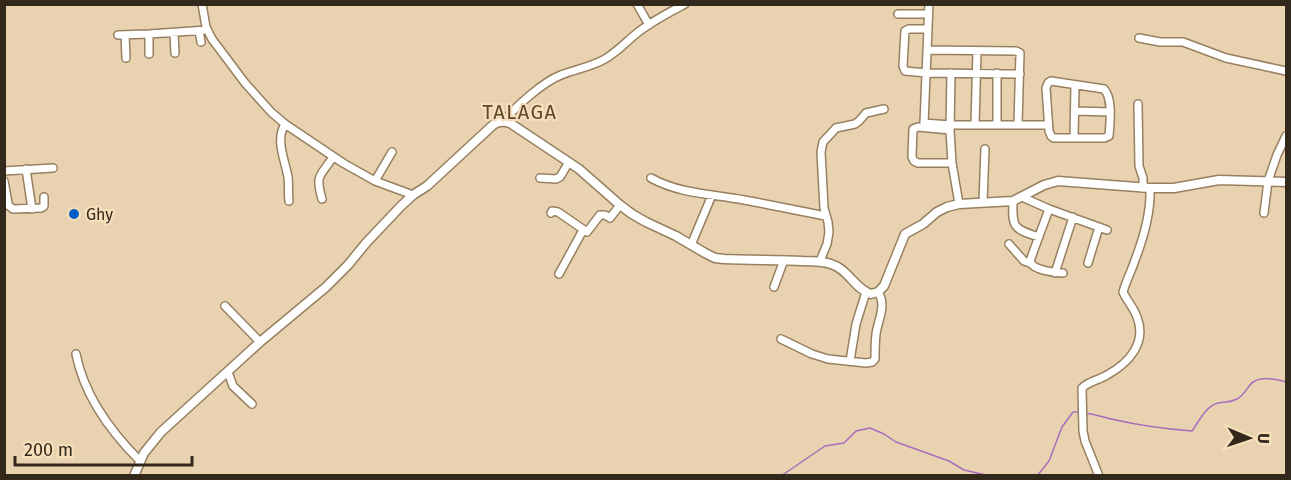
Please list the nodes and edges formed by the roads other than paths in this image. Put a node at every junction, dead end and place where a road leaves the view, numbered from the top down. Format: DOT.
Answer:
graph roads {
  1 [pos="202,4"];
  2 [pos="637,4"];
  3 [pos="685,4"];
  4 [pos="929,4"];
  5 [pos="898,14"];
  6 [pos="928,14"];
  7 [pos="649,25"];
  8 [pos="927,28"];
  9 [pos="203,31"];
  10 [pos="174,33"];
  11 [pos="149,34"];
  12 [pos="1139,38"];
  13 [pos="201,42"];
  14 [pos="927,50"];
  15 [pos="977,51"];
  16 [pos="175,53"];
  17 [pos="149,54"];
  18 [pos="126,58"];
  19 [pos="1287,71"];
  20 [pos="926,73"];
  21 [pos="951,73"];
  22 [pos="975,73"];
  23 [pos="997,74"];
  24 [pos="1020,74"];
  25 [pos="1076,86"];
  26 [pos="1138,104"];
  27 [pos="884,109"];
  28 [pos="1075,111"];
  29 [pos="1110,112"];
  30 [pos="504,121"];
  31 [pos="285,124"];
  32 [pos="997,124"];
  33 [pos="1018,124"];
  34 [pos="923,125"];
  35 [pos="975,125"];
  36 [pos="1048,125"];
  37 [pos="950,127"];
  38 [pos="1287,136"];
  39 [pos="1074,138"];
  40 [pos="985,149"];
  41 [pos="392,152"];
  42 [pos="333,157"];
  43 [pos="569,162"];
  44 [pos="952,163"];
  45 [pos="53,168"];
  46 [pos="26,169"];
  47 [pos="4,171"];
  48 [pos="651,177"];
  49 [pos="540,178"];
  50 [pos="4,181"];
  51 [pos="375,181"];
  52 [pos="1268,181"];
  53 [pos="1287,182"];
  54 [pos="1147,188"];
  55 [pos="413,195"];
  56 [pos="712,195"];
  57 [pos="44,197"];
  58 [pos="322,199"];
  59 [pos="1018,199"];
  60 [pos="289,201"];
  61 [pos="983,202"];
  62 [pos="959,204"];
  63 [pos="620,206"];
  64 [pos="32,209"];
  65 [pos="1049,209"];
  66 [pos="551,213"];
  67 [pos="1264,213"];
  68 [pos="826,216"];
  69 [pos="1074,217"];
  70 [pos="1099,227"];
  71 [pos="583,230"];
  72 [pos="1107,230"];
  73 [pos="1039,237"];
  74 [pos="1009,244"];
  75 [pos="691,245"];
  76 [pos="784,260"];
  77 [pos="820,261"];
  78 [pos="1030,262"];
  79 [pos="1088,262"];
  80 [pos="559,274"];
  81 [pos="774,287"];
  82 [pos="866,292"];
  83 [pos="878,292"];
  84 [pos="225,306"];
  85 [pos="782,339"];
  86 [pos="260,342"];
  87 [pos="76,354"];
  88 [pos="850,361"];
  89 [pos="228,372"];
  90 [pos="252,404"];
  91 [pos="140,461"];
  92 [pos="134,476"];
  93 [pos="1099,476"];
  1 -- 9 [label="street"];
  2 -- 7 [label="street"];
  3 -- 7 [label="street"];
  4 -- 6 [label="street"];
  5 -- 6 [label="street"];
  6 -- 8 [label="street"];
  7 -- 30 [label="street"];
  8 -- 14 [label="street"];
  8 -- 20 [label="street"];
  9 -- 10 [label="street"];
  9 -- 13 [label="street"];
  9 -- 31 [label="street"];
  10 -- 11 [label="street"];
  10 -- 16 [label="street"];
  11 -- 17 [label="street"];
  11 -- 18 [label="street"];
  12 -- 19 [label="street"];
  14 -- 15 [label="street"];
  14 -- 20 [label="street"];
  15 -- 22 [label="street"];
  15 -- 24 [label="street"];
  20 -- 21 [label="street"];
  20 -- 34 [label="street"];
  21 -- 22 [label="street"];
  21 -- 37 [label="street"];
  22 -- 23 [label="street"];
  22 -- 35 [label="street"];
  23 -- 24 [label="street"];
  23 -- 32 [label="street"];
  24 -- 33 [label="street"];
  25 -- 28 [label="street"];
  25 -- 29 [label="street"];
  25 -- 36 [label="street"];
  26 -- 54 [label="street"];
  27 -- 68 [label="street"];
  28 -- 29 [label="street"];
  28 -- 39 [label="street"];
  29 -- 39 [label="street"];
  30 -- 43 [label="street"];
  30 -- 55 [label="street"];
  31 -- 42 [label="street"];
  31 -- 60 [label="street"];
  32 -- 33 [label="street"];
  32 -- 35 [label="street"];
  33 -- 36 [label="street"];
  34 -- 37 [label="street"];
  34 -- 44 [label="street"];
  35 -- 37 [label="street"];
  36 -- 39 [label="street"];
  37 -- 44 [label="street"];
  38 -- 52 [label="street"];
  40 -- 61 [label="street"];
  41 -- 51 [label="street"];
  42 -- 51 [label="street"];
  42 -- 58 [label="street"];
  43 -- 49 [label="street"];
  43 -- 63 [label="street"];
  44 -- 62 [label="street"];
  45 -- 46 [label="street"];
  46 -- 47 [label="street"];
  46 -- 64 [label="street"];
  48 -- 56 [label="street"];
  50 -- 64 [label="street"];
  51 -- 55 [label="street"];
  52 -- 53 [label="street"];
  52 -- 54 [label="street"];
  52 -- 67 [label="street"];
  54 -- 59 [label="street"];
  54 -- 93 [label="street"];
  55 -- 86 [label="street"];
  56 -- 68 [label="street"];
  56 -- 75 [label="street"];
  57 -- 64 [label="street"];
  59 -- 61 [label="street"];
  59 -- 65 [label="street"];
  59 -- 73 [label="street"];
  61 -- 62 [label="street"];
  62 -- 83 [label="street"];
  63 -- 71 [label="street"];
  63 -- 75 [label="street"];
  65 -- 69 [label="street"];
  65 -- 73 [label="street"];
  66 -- 71 [label="street"];
  68 -- 77 [label="street"];
  69 -- 70 [label="street"];
  69 -- 78 [label="street"];
  70 -- 72 [label="street"];
  70 -- 79 [label="street"];
  71 -- 80 [label="street"];
  73 -- 78 [label="street"];
  74 -- 78 [label="street"];
  75 -- 76 [label="street"];
  76 -- 77 [label="street"];
  76 -- 81 [label="street"];
  77 -- 82 [label="street"];
  82 -- 83 [label="street"];
  82 -- 88 [label="street"];
  83 -- 88 [label="street"];
  84 -- 86 [label="street"];
  85 -- 88 [label="street"];
  86 -- 89 [label="street"];
  87 -- 91 [label="street"];
  89 -- 90 [label="street"];
  89 -- 91 [label="street"];
  91 -- 92 [label="street"];
}
